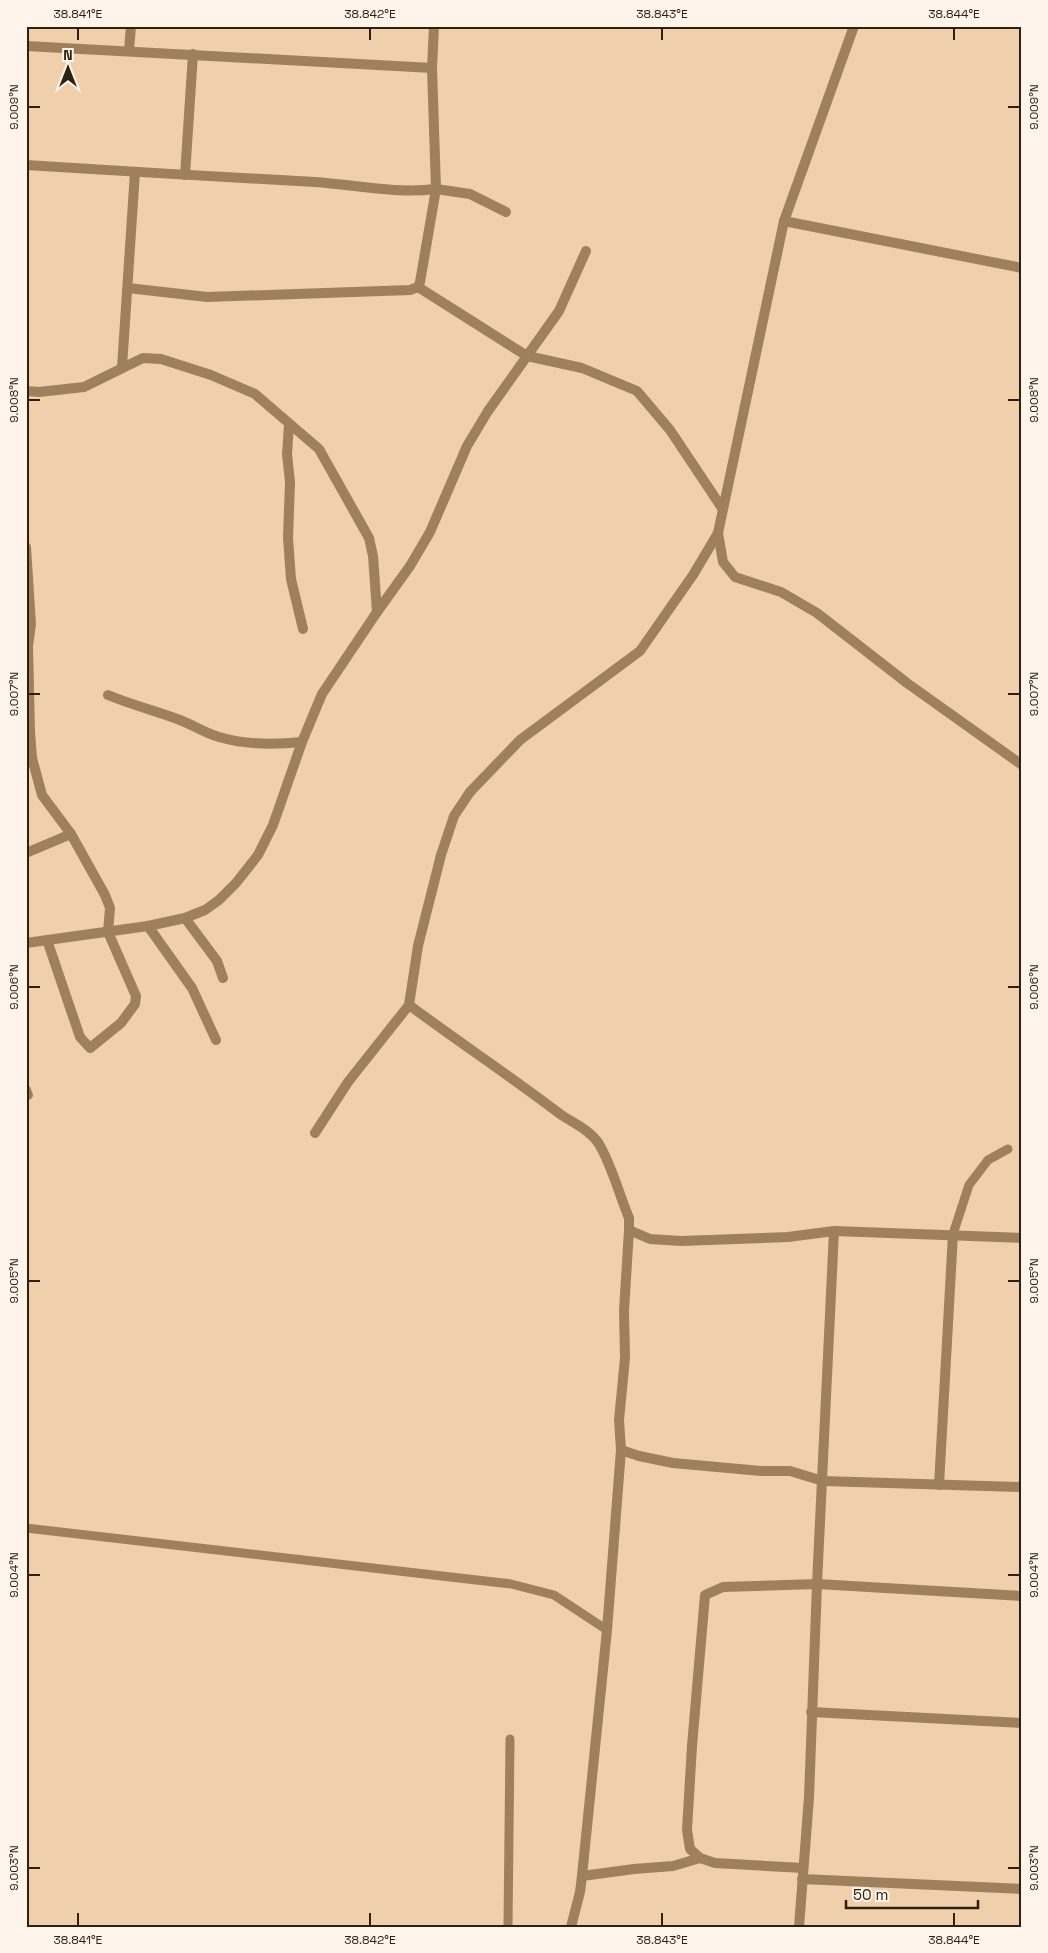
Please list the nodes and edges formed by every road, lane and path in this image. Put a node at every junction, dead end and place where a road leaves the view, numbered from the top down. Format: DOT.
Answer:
graph roads {
  1 [pos="131,26"];
  2 [pos="434,26"];
  3 [pos="854,26"];
  4 [pos="26,46"];
  5 [pos="130,50"];
  6 [pos="192,54"];
  7 [pos="432,68"];
  8 [pos="26,165"];
  9 [pos="135,172"];
  10 [pos="185,175"];
  11 [pos="436,189"];
  12 [pos="506,212"];
  13 [pos="784,221"];
  14 [pos="586,251"];
  15 [pos="1022,268"];
  16 [pos="418,287"];
  17 [pos="128,288"];
  18 [pos="527,356"];
  19 [pos="122,367"];
  20 [pos="26,391"];
  21 [pos="289,425"];
  22 [pos="722,508"];
  23 [pos="718,534"];
  24 [pos="26,546"];
  25 [pos="377,612"];
  26 [pos="303,629"];
  27 [pos="108,695"];
  28 [pos="302,742"];
  29 [pos="29,758"];
  30 [pos="1022,765"];
  31 [pos="71,834"];
  32 [pos="26,853"];
  33 [pos="185,918"];
  34 [pos="148,926"];
  35 [pos="108,932"];
  36 [pos="47,940"];
  37 [pos="26,943"];
  38 [pos="224,978"];
  39 [pos="409,1005"];
  40 [pos="216,1040"];
  41 [pos="315,1133"];
  42 [pos="1008,1149"];
  43 [pos="629,1230"];
  44 [pos="834,1231"];
  45 [pos="953,1234"];
  46 [pos="1022,1238"];
  47 [pos="621,1450"];
  48 [pos="823,1481"];
  49 [pos="939,1485"];
  50 [pos="1022,1487"];
  51 [pos="26,1528"];
  52 [pos="817,1584"];
  53 [pos="1022,1596"];
  54 [pos="607,1630"];
  55 [pos="811,1712"];
  56 [pos="1022,1723"];
  57 [pos="510,1739"];
  58 [pos="700,1858"];
  59 [pos="803,1868"];
  60 [pos="582,1876"];
  61 [pos="802,1879"];
  62 [pos="1022,1889"];
  63 [pos="508,1927"];
  64 [pos="571,1927"];
  65 [pos="799,1927"];
  1 -- 5 [label="street"];
  2 -- 7 [label="street"];
  3 -- 13 [label="street"];
  4 -- 5 [label="street"];
  5 -- 6 [label="street"];
  6 -- 7 [label="street"];
  6 -- 10 [label="street"];
  7 -- 11 [label="street"];
  8 -- 9 [label="street"];
  9 -- 10 [label="street"];
  9 -- 17 [label="street"];
  10 -- 11 [label="street"];
  11 -- 12 [label="street"];
  11 -- 16 [label="street"];
  13 -- 15 [label="street"];
  13 -- 22 [label="street"];
  14 -- 18 [label="street"];
  16 -- 17 [label="street"];
  16 -- 18 [label="street"];
  17 -- 19 [label="street"];
  18 -- 22 [label="street"];
  18 -- 25 [label="street"];
  19 -- 20 [label="street"];
  19 -- 21 [label="street"];
  21 -- 25 [label="street"];
  21 -- 26 [label="street"];
  22 -- 23 [label="street"];
  23 -- 30 [label="street"];
  23 -- 39 [label="street"];
  24 -- 29 [label="street"];
  25 -- 28 [label="street"];
  27 -- 28 [label="street"];
  28 -- 33 [label="street"];
  29 -- 31 [label="street"];
  31 -- 32 [label="street"];
  31 -- 35 [label="street"];
  33 -- 34 [label="street"];
  33 -- 38 [label="street"];
  34 -- 35 [label="street"];
  34 -- 40 [label="street"];
  35 -- 36 [label="street"];
  35 -- 36 [label="street"];
  36 -- 37 [label="street"];
  39 -- 41 [label="street"];
  39 -- 43 [label="street"];
  42 -- 45 [label="lane"];
  43 -- 44 [label="street"];
  43 -- 47 [label="street"];
  44 -- 45 [label="street"];
  44 -- 48 [label="street"];
  45 -- 46 [label="street"];
  45 -- 49 [label="street"];
  47 -- 48 [label="street"];
  47 -- 54 [label="street"];
  48 -- 49 [label="street"];
  48 -- 52 [label="street"];
  49 -- 50 [label="street"];
  51 -- 54 [label="lane"];
  52 -- 53 [label="street"];
  52 -- 55 [label="street"];
  52 -- 58 [label="street"];
  54 -- 60 [label="street"];
  55 -- 56 [label="street"];
  55 -- 59 [label="street"];
  57 -- 63 [label="lane"];
  58 -- 59 [label="street"];
  58 -- 60 [label="street"];
  59 -- 61 [label="street"];
  60 -- 64 [label="street"];
  61 -- 62 [label="street"];
  61 -- 65 [label="street"];
}
